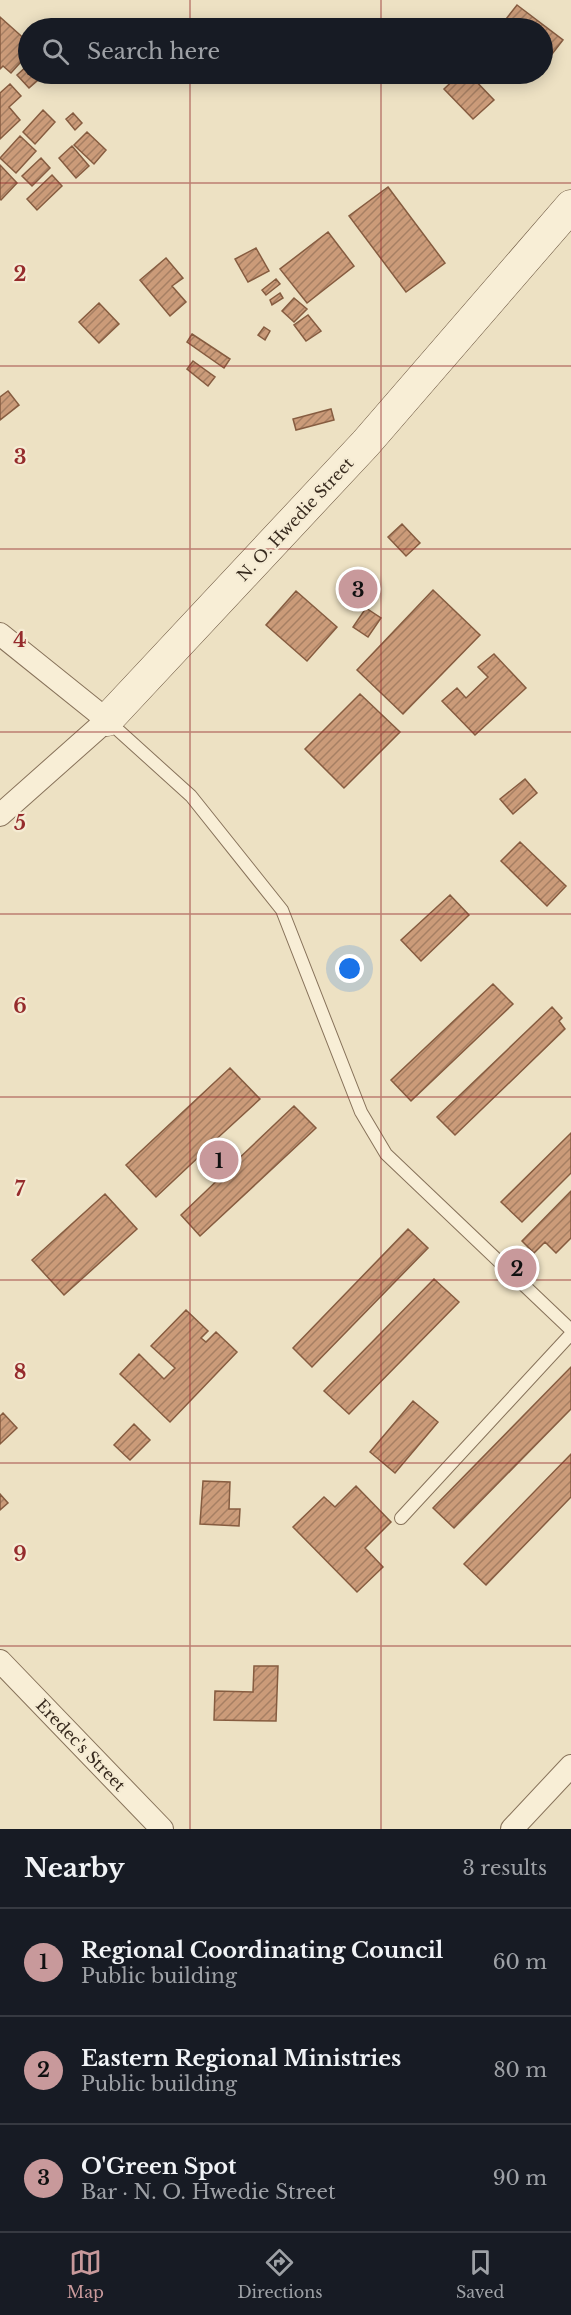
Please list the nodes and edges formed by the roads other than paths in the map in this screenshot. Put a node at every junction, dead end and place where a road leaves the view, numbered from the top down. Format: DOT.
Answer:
graph roads {
  1 [pos="571,206"];
  2 [pos="0,634"];
  3 [pos="107,720"];
  4 [pos="0,815"];
  5 [pos="571,1330"];
  6 [pos="571,1334"];
  7 [pos="401,1518"];
  8 [pos="0,1661"];
  9 [pos="571,1766"];
  10 [pos="162,1829"];
  11 [pos="512,1829"];
  1 -- 3 [label="street, N. O. Hwedie Street"];
  2 -- 3 [label="street"];
  3 -- 4 [label="street, N. O. Hwedie Street"];
  3 -- 5 [label="lane"];
  6 -- 7 [label="lane"];
  8 -- 10 [label="street, Eredec's Street"];
  9 -- 11 [label="street"];
}
